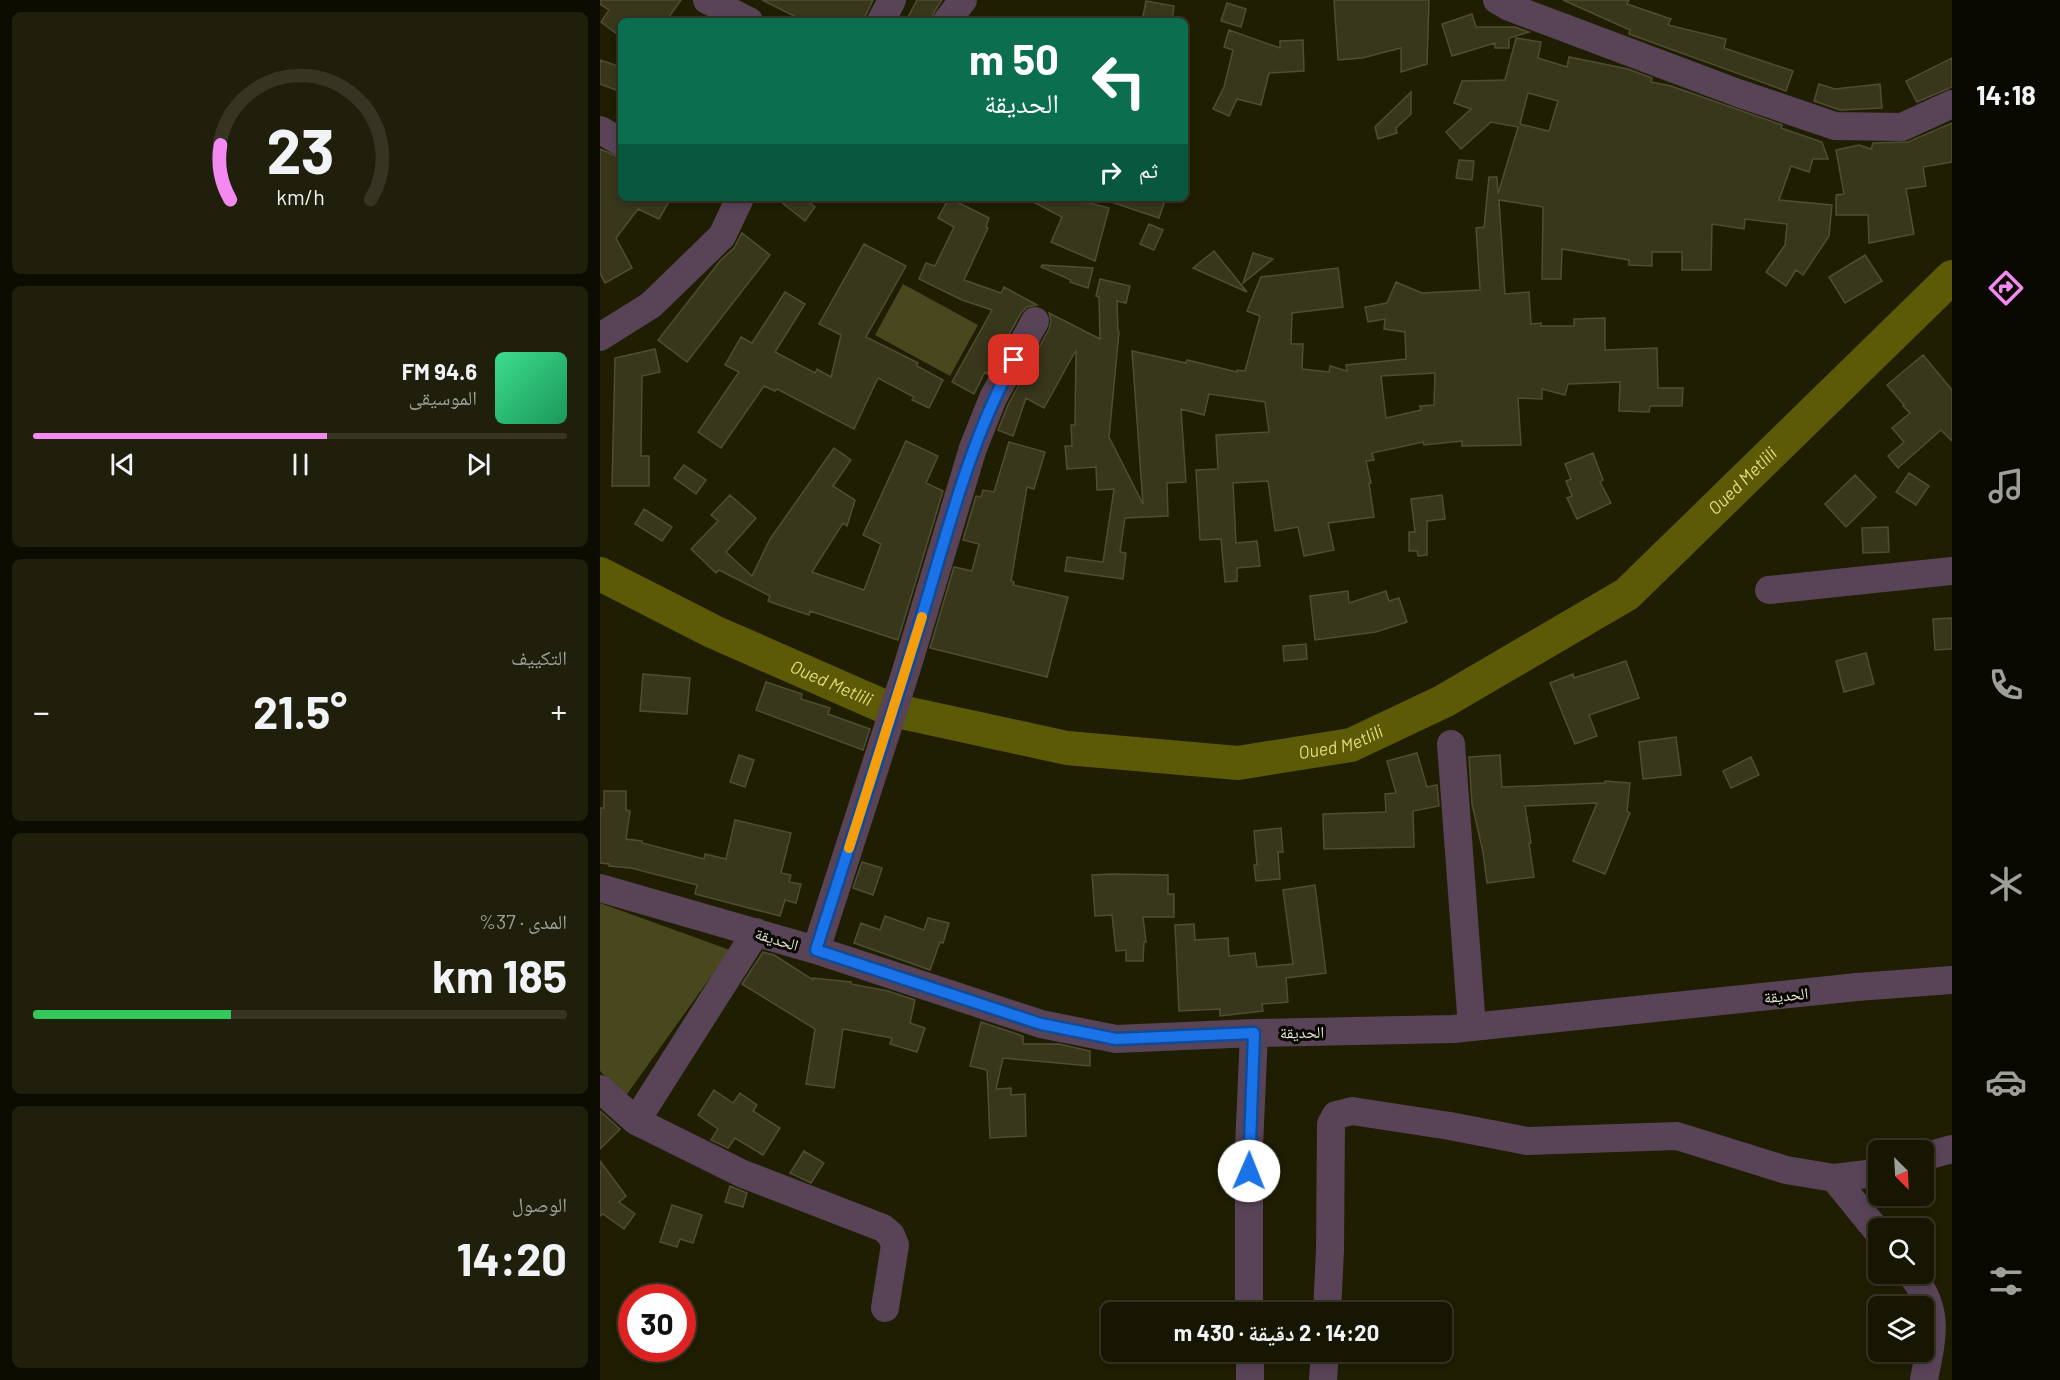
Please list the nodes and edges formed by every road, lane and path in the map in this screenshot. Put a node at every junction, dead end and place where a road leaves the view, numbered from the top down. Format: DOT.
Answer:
graph roads {
  1 [pos="707,0"];
  2 [pos="892,0"];
  3 [pos="963,0"];
  4 [pos="1497,0"];
  5 [pos="743,18"];
  6 [pos="883,18"];
  7 [pos="949,18"];
  8 [pos="1952,104"];
  9 [pos="600,130"];
  10 [pos="618,140"];
  11 [pos="734,201"];
  12 [pos="1035,321"];
  13 [pos="600,337"];
  14 [pos="1952,571"];
  15 [pos="1769,590"];
  16 [pos="1451,744"];
  17 [pos="600,888"];
  18 [pos="756,932"];
  19 [pos="816,950"];
  20 [pos="1952,980"];
  21 [pos="1472,1027"];
  22 [pos="1254,1033"];
  23 [pos="600,1089"];
  24 [pos="636,1121"];
  25 [pos="1952,1149"];
  26 [pos="1934,1153"];
  27 [pos="1868,1174"];
  28 [pos="1834,1178"];
  29 [pos="1868,1220"];
  30 [pos="1919,1284"];
  31 [pos="1250,1302"];
  32 [pos="1327,1302"];
  33 [pos="885,1308"];
  34 [pos="1250,1362"];
  35 [pos="1324,1362"];
  36 [pos="1250,1380"];
  37 [pos="1323,1380"];
  38 [pos="1924,1380"];
  1 -- 5 [label="street"];
  2 -- 6 [label="street"];
  3 -- 7 [label="street"];
  4 -- 8 [label="street"];
  9 -- 10 [label="street"];
  11 -- 13 [label="street"];
  12 -- 19 [label="street"];
  14 -- 15 [label="street"];
  16 -- 21 [label="street"];
  17 -- 18 [label="street, الحديقة"];
  18 -- 19 [label="street, الحديقة"];
  18 -- 24 [label="street"];
  19 -- 22 [label="street, الحديقة"];
  20 -- 21 [label="street, الحديقة"];
  21 -- 22 [label="street, الحديقة"];
  22 -- 31 [label="street"];
  23 -- 24 [label="street"];
  24 -- 33 [label="street"];
  25 -- 26 [label="street"];
  27 -- 28 [label="street"];
  28 -- 29 [label="street"];
  28 -- 32 [label="street"];
  30 -- 38 [label="street"];
  34 -- 36 [label="street"];
  35 -- 37 [label="street"];
}
